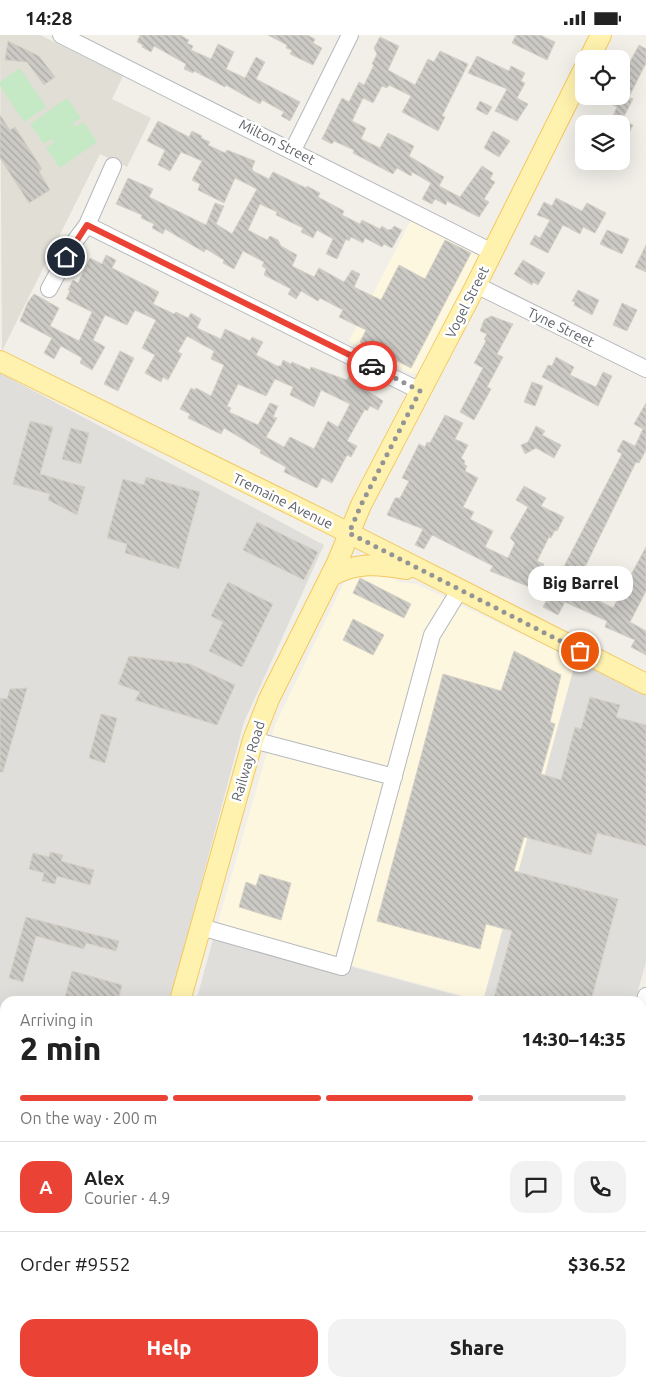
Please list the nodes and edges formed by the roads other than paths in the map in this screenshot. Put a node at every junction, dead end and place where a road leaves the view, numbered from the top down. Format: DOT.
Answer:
graph roads {
  1 [pos="61,35"];
  2 [pos="350,35"];
  3 [pos="601,35"];
  4 [pos="594,50"];
  5 [pos="575,87"];
  6 [pos="293,150"];
  7 [pos="113,166"];
  8 [pos="87,225"];
  9 [pos="492,252"];
  10 [pos="476,285"];
  11 [pos="49,289"];
  12 [pos="0,361"];
  13 [pos="644,363"];
  14 [pos="420,391"];
  15 [pos="349,533"];
  16 [pos="421,571"];
  17 [pos="330,576"];
  18 [pos="459,591"];
  19 [pos="646,683"];
  20 [pos="253,740"];
  21 [pos="394,777"];
  22 [pos="201,927"];
  23 [pos="181,996"];
  1 -- 6 [label="street, Milton Street"];
  2 -- 6 [label="street"];
  3 -- 4 [label="main road"];
  5 -- 9 [label="main road, Vogel Street"];
  6 -- 9 [label="street, Milton Street"];
  7 -- 8 [label="street"];
  8 -- 11 [label="street"];
  8 -- 14 [label="street"];
  9 -- 10 [label="main road, Vogel Street"];
  10 -- 13 [label="street, Tyne Street"];
  10 -- 14 [label="main road, Vogel Street"];
  12 -- 15 [label="main road, Tremaine Avenue"];
  14 -- 15 [label="main road, Vogel Street"];
  15 -- 16 [label="main road, Tremaine Avenue"];
  15 -- 17 [label="main road, Railway Road"];
  16 -- 17 [label="main road"];
  16 -- 18 [label="main road, Tremaine Avenue"];
  17 -- 20 [label="main road, Railway Road"];
  18 -- 19 [label="main road, Tremaine Avenue"];
  18 -- 21 [label="street"];
  20 -- 21 [label="street"];
  20 -- 22 [label="main road, Railway Road"];
  21 -- 22 [label="street"];
  22 -- 23 [label="main road, Railway Road"];
}
